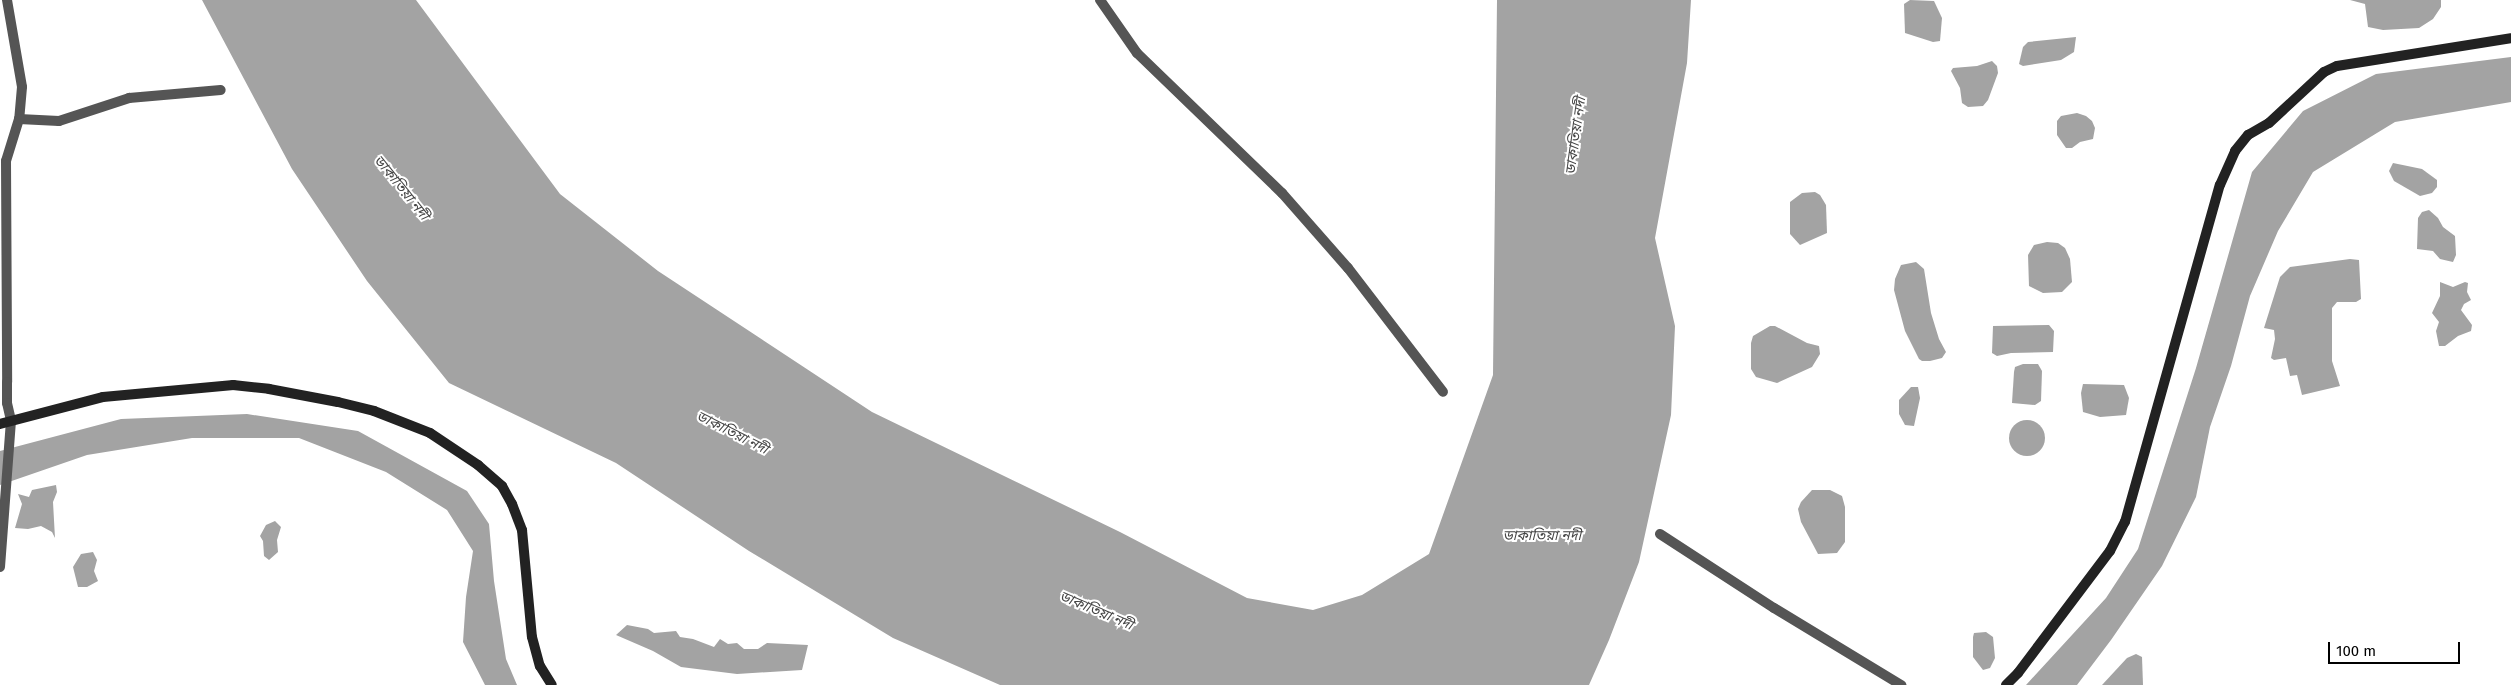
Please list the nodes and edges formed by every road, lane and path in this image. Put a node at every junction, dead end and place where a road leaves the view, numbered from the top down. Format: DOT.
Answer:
graph roads {
  1 [pos="7,0"];
  2 [pos="1100,0"];
  3 [pos="2511,38"];
  4 [pos="221,90"];
  5 [pos="19,120"];
  6 [pos="1443,392"];
  7 [pos="4,399"];
  8 [pos="11,420"];
  9 [pos="0,424"];
  10 [pos="1660,534"];
  11 [pos="0,566"];
  12 [pos="552,685"];
  13 [pos="1901,685"];
  14 [pos="2006,685"];
  1 -- 5 [label="street"];
  2 -- 6 [label="street"];
  3 -- 14 [label="main road"];
  4 -- 5 [label="street"];
  5 -- 7 [label="street"];
  7 -- 8 [label="street"];
  8 -- 9 [label="main road"];
  8 -- 11 [label="street"];
  8 -- 12 [label="main road"];
  10 -- 13 [label="street"];
}
